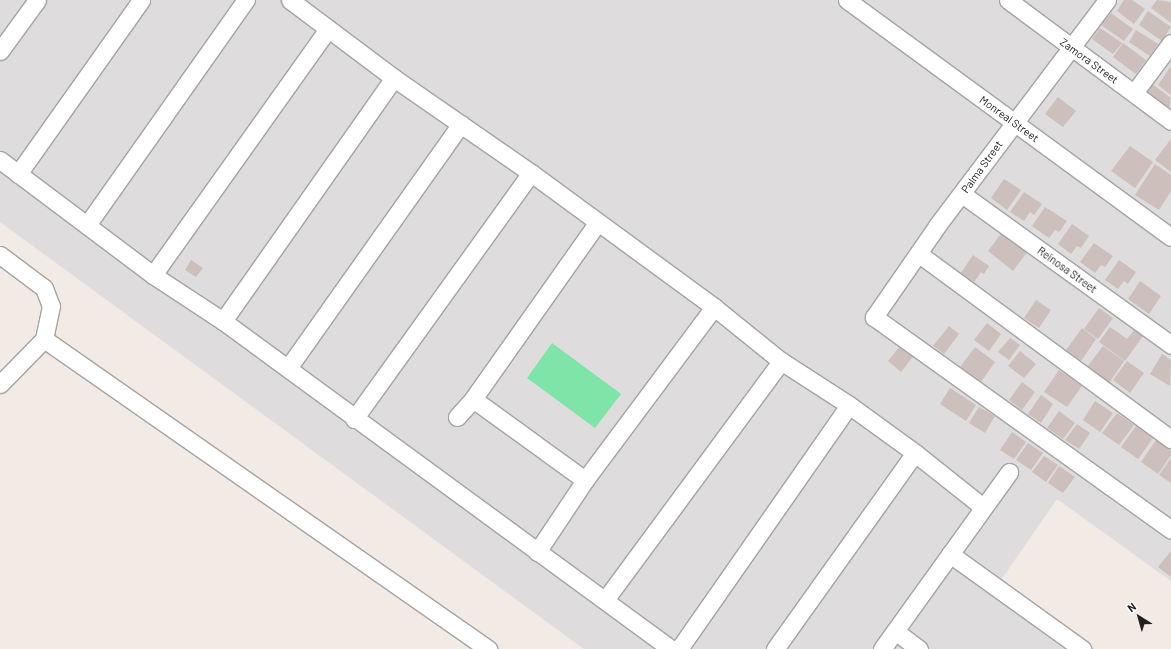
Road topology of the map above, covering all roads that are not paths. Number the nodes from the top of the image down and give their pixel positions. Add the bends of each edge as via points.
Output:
1 (37, 0) edge
2 (141, 0) edge
3 (246, 0) edge
4 (290, 0) edge
5 (847, 0) edge
6 (1107, 0) edge
7 (1012, 1) edge
8 (328, 28) junction
9 (1171, 43) edge
10 (1070, 47) junction
11 (0, 51) edge
12 (394, 78) junction
13 (1134, 93) junction
14 (1013, 122) junction
15 (1171, 122) edge
16 (461, 124) junction
17 (0, 160) edge
18 (531, 173) junction
19 (18, 174) junction
20 (962, 194) junction
21 (597, 223) junction
22 (87, 225) junction
23 (1171, 237) edge
24 (919, 254) junction
25 (0, 255) edge
26 (153, 275) junction
27 (714, 307) junction
28 (223, 321) junction
29 (44, 339) junction
30 (1171, 345) edge
31 (780, 361) junction
32 (288, 368) junction
33 (0, 384) edge
34 (473, 399) junction
35 (849, 405) junction
36 (457, 417) dead end
37 (354, 419) junction
38 (1171, 439) edge
39 (915, 453) junction
40 (1009, 472) dead end
41 (585, 480) junction
42 (983, 507) junction
43 (1171, 530) edge
44 (538, 552) junction
45 (950, 554) junction
46 (606, 600) junction
47 (895, 631) junction
48 (488, 649) edge
49 (671, 649) edge
50 (679, 649) edge
51 (775, 649) edge
52 (882, 649) edge
53 (919, 649) edge
54 (1082, 649) edge

1 - 11 street
2 - 19 street
3 - 22 street
4 - 8 street
5 - 14 street, Monreal Street
6 - 10 street, Palma Street
7 - 10 street, Zamora Street
8 - 12 street
8 - 26 street
9 - 13 street
10 - 13 street, Zamora Street
10 - 14 street, Palma Street
12 - 16 street
12 - 28 street
13 - 15 street, Zamora Street
14 - 20 street, Palma Street
14 - 23 street, Monreal Street
16 - 18 street
16 - 32 street
17 - 19 street
18 - 21 street
18 - 37 street
19 - 22 street
20 - 24 street, Palma Street
20 - 30 street, Reinosa Street
21 - 27 street
21 - 34 street
22 - 26 street
24 - 38 street
24 - 43 street, Palma Street via 874,317
25 - 29 street via 44,288 51,306
26 - 28 street
27 - 31 street
27 - 41 street
28 - 32 street
29 - 33 street
29 - 48 street
31 - 35 street
31 - 46 street
32 - 37 street
34 - 36 street
34 - 41 street
35 - 39 street
35 - 50 street
37 - 44 street
39 - 42 street
39 - 51 street
40 - 42 street
41 - 44 street
42 - 45 street
44 - 46 street
45 - 47 street
45 - 54 street
46 - 49 street
47 - 52 street
47 - 53 street

